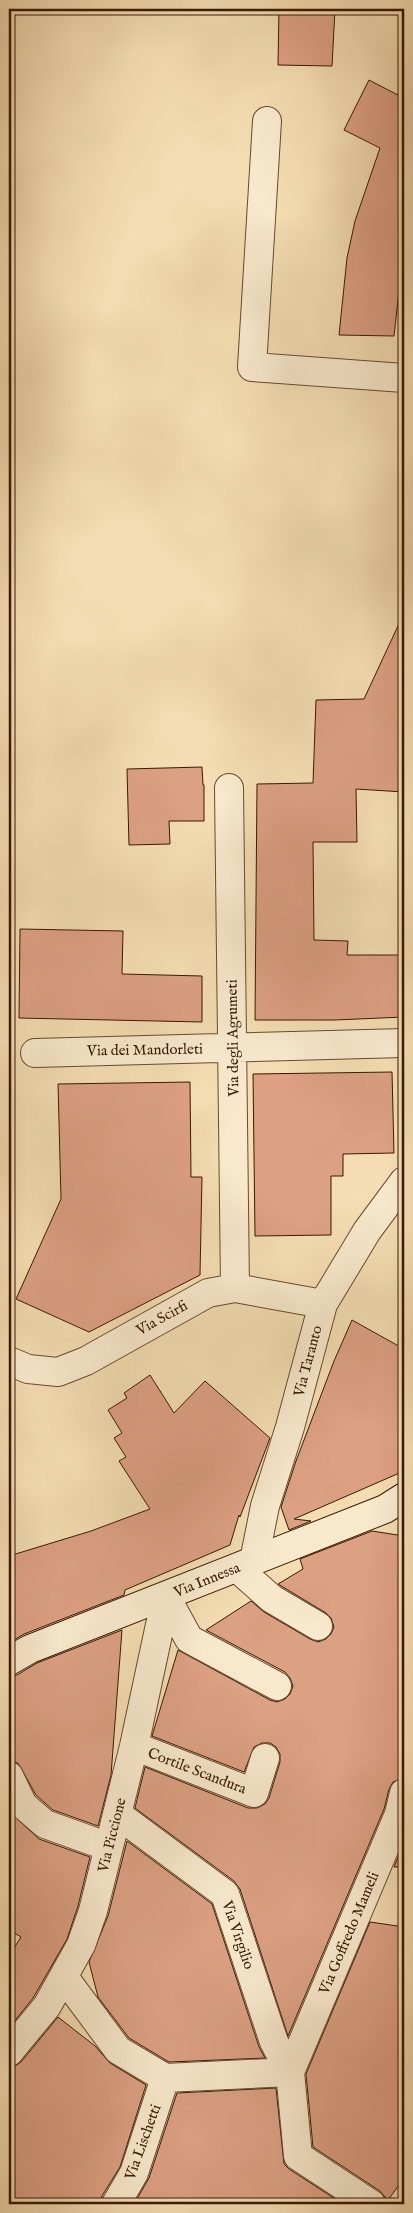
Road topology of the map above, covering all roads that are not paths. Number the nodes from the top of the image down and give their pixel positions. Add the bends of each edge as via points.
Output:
1 (267, 121) dead end
2 (404, 378) edge
3 (230, 788) dead end
4 (404, 1043) edge
5 (233, 1048) junction
6 (35, 1053) dead end
7 (404, 1181) edge
8 (236, 1288) junction
9 (323, 1304) junction
10 (9, 1361) edge
11 (404, 1496) edge
12 (245, 1565) junction
13 (166, 1597) junction
14 (318, 1626) dead end
15 (9, 1661) edge
16 (277, 1686) dead end
17 (134, 1746) junction
18 (265, 1758) dead end
19 (9, 1776) edge
20 (404, 1793) edge
21 (117, 1814) junction
22 (109, 1847) junction
23 (64, 1977) junction
24 (9, 2052) edge
25 (290, 2072) junction
26 (166, 2078) junction
27 (116, 2204) edge
28 (371, 2204) edge

1 - 2 street via 252,367
3 - 5 street, Via degli Agrumeti
4 - 5 street, Via dei Mandorleti
5 - 6 street, Via dei Mandorleti
5 - 8 street, Via degli Agrumeti
7 - 9 street, Via Taranto via 368,1231
8 - 9 street, Via Scirfi
8 - 10 street, Via Scirfi via 208,1292 86,1361 58,1372 28,1369
9 - 12 street, Via Taranto via 290,1426
11 - 12 street, Via Innessa via 384,1509
12 - 13 street, Via Innessa
12 - 14 street via 272,1600
13 - 15 street, Via Innessa via 30,1649
13 - 16 street via 189,1639
13 - 17 street, Via Piccione
17 - 18 street, Cortile Scandura via 254,1793
17 - 21 street, Via Piccione
19 - 22 street via 22,1805 45,1824
20 - 25 street, Via Goffredo Mameli via 399,1814
21 - 22 street, Via Piccione
21 - 25 street, Via Virgilio via 224,1894 274,2042
22 - 23 street, Via Piccione via 90,1920
23 - 24 street, Via Piccione via 47,2006
23 - 26 street via 118,2050
25 - 26 street
25 - 28 street via 298,2156
26 - 27 street, Via Lischetti via 134,2173

